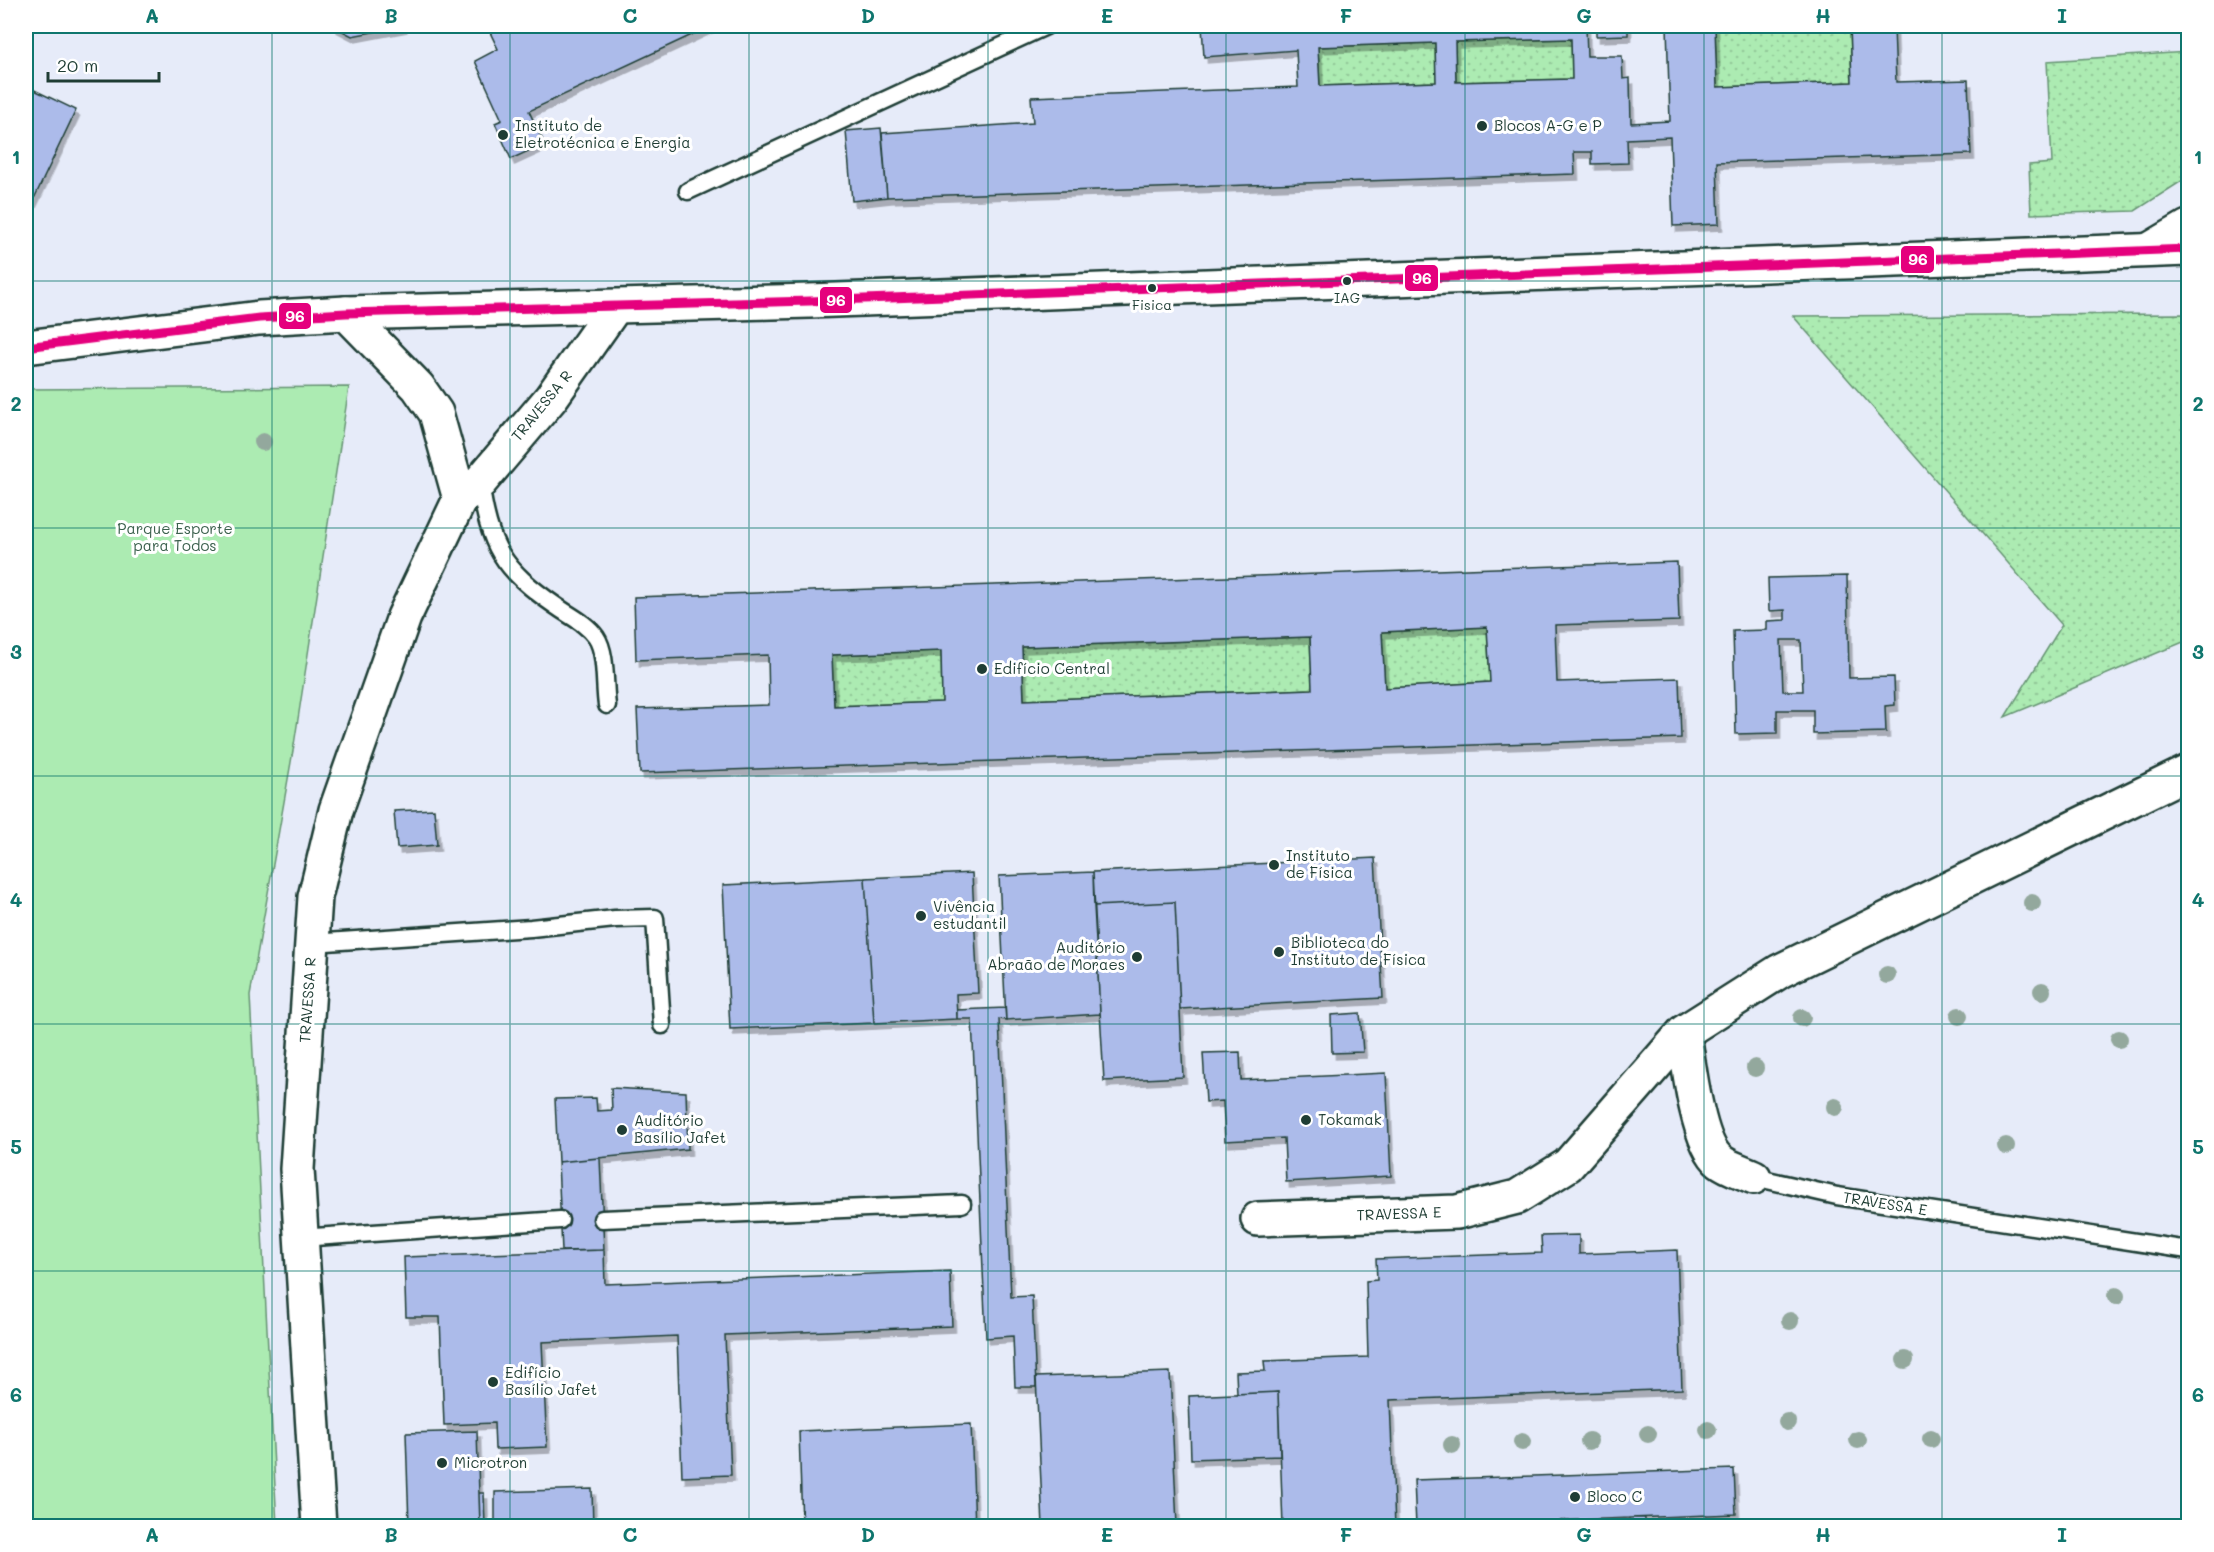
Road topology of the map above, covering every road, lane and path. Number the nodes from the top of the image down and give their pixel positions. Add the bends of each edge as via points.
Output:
1 (1046, 26) edge
2 (688, 191) dead end
3 (2188, 227) edge
4 (2188, 249) edge
5 (2149, 250) junction
6 (615, 307) junction
7 (346, 313) junction
8 (26, 347) edge
9 (470, 490) junction
10 (606, 705) dead end
11 (2188, 772) edge
12 (312, 943) junction
13 (662, 1025) dead end
14 (1684, 1032) junction
15 (1754, 1177) joint
16 (962, 1204) dead end
17 (602, 1219) dead end
18 (1258, 1219) dead end
19 (560, 1220) dead end
20 (300, 1238) junction
21 (2188, 1250) edge
22 (319, 1527) edge

1 - 2 lane
3 - 5 street
4 - 5 street
5 - 6 street
6 - 7 street
6 - 9 street, TRAVESSA R via 551,398
7 - 8 street via 259,318
7 - 9 street via 418,387 436,413
9 - 10 lane via 508,567 585,625 597,639
9 - 12 street, TRAVESSA R via 404,617 336,810 315,897
11 - 14 street, TRAVESSA E via 1780,971
12 - 13 lane via 655,918
12 - 20 street, TRAVESSA R via 297,1169
14 - 15 street, TRAVESSA E via 1691,1091 1705,1133 1719,1160
14 - 18 street, TRAVESSA E via 1568,1165 1516,1197 1457,1212
15 - 21 lane, TRAVESSA E via 1837,1196
16 - 17 lane
19 - 20 lane
20 - 22 street, TRAVESSA R

